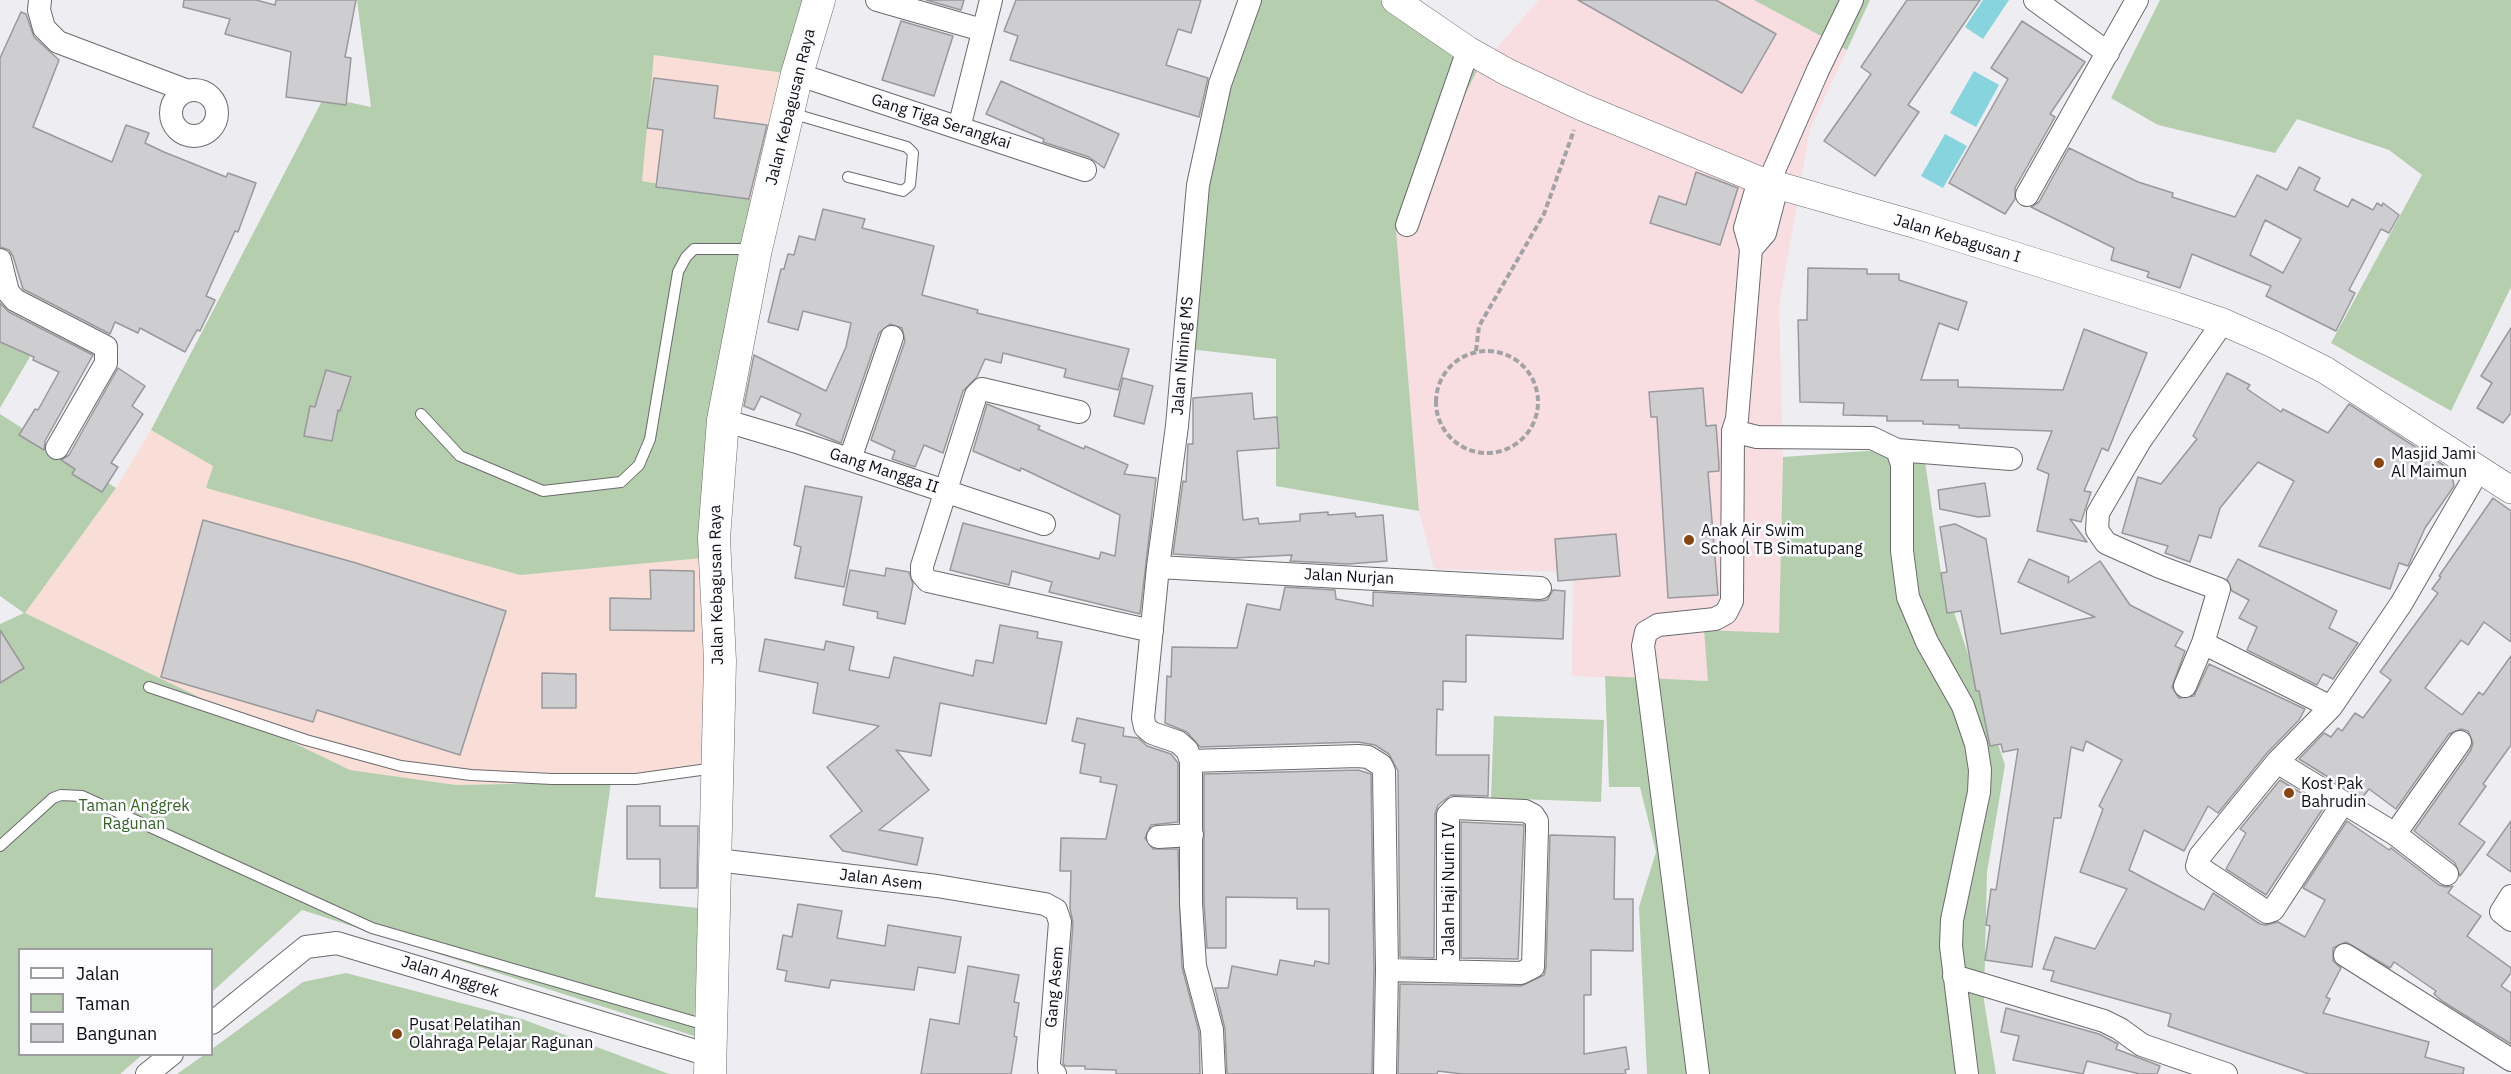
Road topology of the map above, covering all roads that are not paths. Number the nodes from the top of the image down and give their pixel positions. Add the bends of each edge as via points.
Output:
1 (40, 0) edge
2 (819, 0) edge
3 (877, 0) edge
4 (991, 0) edge
5 (1250, 0) edge
6 (1397, 0) edge
7 (1852, 0) edge
8 (2035, 0) edge
9 (2137, 0) edge
10 (982, 30) junction
11 (1468, 50) junction
12 (2108, 53) junction
13 (797, 74) junction
14 (188, 91) dead end
15 (788, 112) junction
16 (959, 128) junction
17 (1085, 170) dead end
18 (848, 177) dead end
19 (1764, 182) junction
20 (2027, 195) dead end
21 (1407, 225) dead end
22 (756, 249) junction
23 (0, 260) edge
24 (2223, 322) junction
25 (892, 337) dead end
26 (1079, 412) dead end
27 (421, 414) dead end
28 (723, 420) junction
29 (1734, 431) junction
30 (57, 448) dead end
31 (1897, 450) junction
32 (850, 459) junction
33 (2011, 459) dead end
34 (2478, 471) junction
35 (2511, 490) edge
36 (946, 491) junction
37 (1044, 524) dead end
38 (1158, 567) junction
39 (1540, 588) dead end
40 (1152, 631) junction
41 (2203, 643) junction
42 (2185, 686) dead end
43 (149, 687) dead end
44 (2331, 707) junction
45 (2460, 742) dead end
46 (1191, 762) junction
47 (2277, 762) junction
48 (718, 767) junction
49 (2343, 803) junction
50 (2395, 834) junction
51 (1192, 835) junction
52 (1158, 837) dead end
53 (0, 846) edge
54 (717, 860) junction
55 (2447, 873) dead end
56 (2511, 896) edge
57 (1045, 904) joint
58 (2511, 920) edge
59 (2345, 955) dead end
60 (1387, 970) junction
61 (1448, 970) junction
62 (1954, 976) junction
63 (213, 1022) edge
64 (710, 1052) edge
65 (170, 1056) edge
66 (2511, 1060) edge
67 (147, 1074) edge
68 (1054, 1074) edge
69 (1214, 1074) edge
70 (1385, 1074) edge
71 (1698, 1074) edge
72 (1967, 1074) edge
73 (2226, 1074) edge

1 - 14 street via 44,28 58,42
2 - 13 main road, Jalan Kebagusan Raya
3 - 10 street
4 - 10 street
5 - 38 street, Jalan Niming MS via 1220,84 1198,185 1177,426
6 - 11 street, Jalan Kebagusan I
7 - 19 street
8 - 12 street
9 - 12 street
10 - 16 street
11 - 19 street, Jalan Kebagusan I via 1582,107
11 - 21 street
12 - 20 street
13 - 15 main road, Jalan Kebagusan Raya
13 - 16 street, Gang Tiga Serangkai
15 - 18 lane via 906,147 913,153 910,185 903,191
15 - 22 main road, Jalan Kebagusan Raya
16 - 17 street, Gang Tiga Serangkai
19 - 24 street, Jalan Kebagusan I via 1917,225
19 - 29 street via 1745,228 1751,249
22 - 27 lane via 694,249 686,257 678,272 650,439 639,465 621,482 543,491 460,456
22 - 28 main road, Jalan Kebagusan Raya
23 - 30 street via 8,292 15,300 106,347 106,363
24 - 34 street, Jalan Kebagusan I via 2325,370
24 - 41 street via 2140,441 2098,513 2097,530 2106,543 2219,589
25 - 32 street
26 - 36 street via 982,389 976,395
28 - 32 street, Gang Mangga II
28 - 48 main road, Jalan Kebagusan Raya via 714,538 720,661
29 - 31 street via 1757,438 1872,438
29 - 71 street via 1732,601 1726,613 1715,619 1658,625 1646,632 1643,646
31 - 33 street
31 - 62 street via 1902,464 1902,550 1908,597 1927,642 1963,706 1980,770 1974,820 1952,920
32 - 36 street, Gang Mangga II
34 - 35 street, Jalan Kebagusan I
34 - 44 street via 2401,604
36 - 37 street, Gang Mangga II
36 - 40 street via 922,566 928,581
38 - 39 street, Jalan Nurjan
38 - 40 street, Jalan Niming MS
40 - 46 street, Jalan Niming MS via 1145,727 1178,742 1187,750
41 - 42 street
41 - 44 street
43 - 48 lane via 306,740 413,767 471,775 636,779
44 - 47 street
45 - 50 street
46 - 51 street
46 - 60 street via 1358,756 1381,765
47 - 49 street
47 - 49 street via 2197,861 2197,866 2267,912 2275,907
48 - 54 main road, Jalan Kebagusan Raya
49 - 50 street
50 - 55 street
51 - 52 street
51 - 69 street via 1195,966 1212,1030
53 - 64 lane via 53,798 82,796 372,928
54 - 57 street, Jalan Asem via 937,886
54 - 64 main road, Jalan Kebagusan Raya
56 - 58 street via 2501,912
57 - 68 street, Gang Asem via 1056,910 1060,922 1048,1063
59 - 66 street
60 - 61 street
60 - 70 street
61 - 61 street, Jalan Haji Nurin IV via 1448,815 1455,808 1525,811 1533,815 1537,821 1535,964 1521,973
62 - 72 street
62 - 73 street via 2104,1021 2142,1045
63 - 64 street, Jalan Anggrek via 306,947 337,943
65 - 67 street

